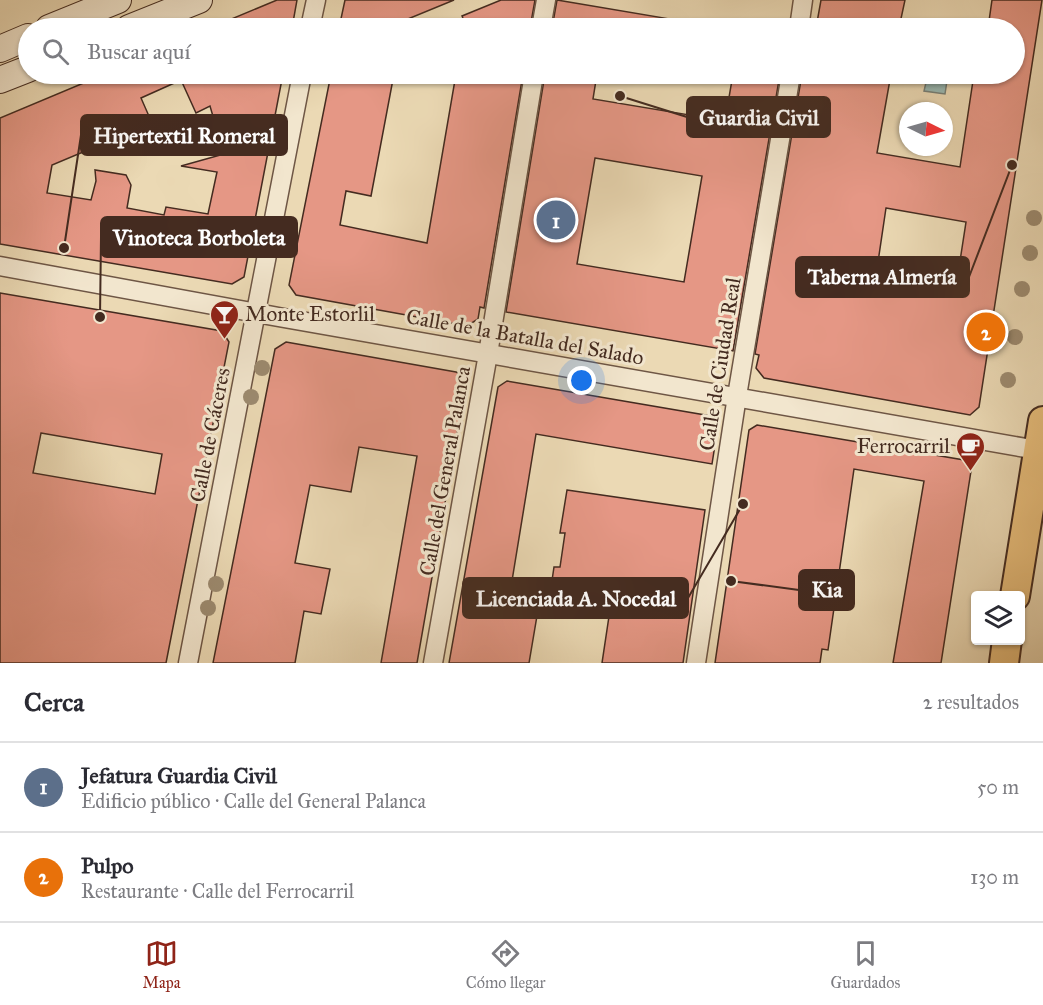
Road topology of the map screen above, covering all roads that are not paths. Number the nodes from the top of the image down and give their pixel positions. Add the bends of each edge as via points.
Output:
1 (118, 0) edge
2 (199, 0) edge
3 (316, 0) edge
4 (546, 0) edge
5 (803, 0) edge
6 (74, 18) edge
7 (154, 18) edge
8 (312, 18) edge
9 (543, 18) edge
10 (800, 18) edge
11 (18, 41) edge
12 (0, 49) edge
13 (18, 73) edge
14 (0, 80) edge
15 (300, 84) edge
16 (532, 84) edge
17 (789, 84) edge
18 (0, 266) edge
19 (257, 313) junction
20 (488, 354) junction
21 (737, 396) junction
22 (1043, 421) edge
23 (1041, 450) edge
24 (1016, 591) edge
25 (1006, 645) edge
26 (189, 663) edge
27 (433, 663) edge
28 (696, 663) edge
29 (1004, 663) edge

1 - 6 main road
2 - 7 main road
3 - 8 street
4 - 9 street
5 - 10 street
11 - 12 main road
13 - 14 main road
15 - 19 street, Calle de Cáceres
16 - 20 street, Calle del General Palanca
17 - 21 street, Calle de Ciudad Real
18 - 19 street, Calle de la Batalla del Salado
19 - 20 street, Calle de la Batalla del Salado
19 - 26 street, Calle de Cáceres
20 - 21 street, Calle de la Batalla del Salado
20 - 27 street, Calle del General Palanca
21 - 23 street, Calle de la Batalla del Salado
21 - 28 street, Calle de Ciudad Real
22 - 23 main road
23 - 24 main road
25 - 29 main road

